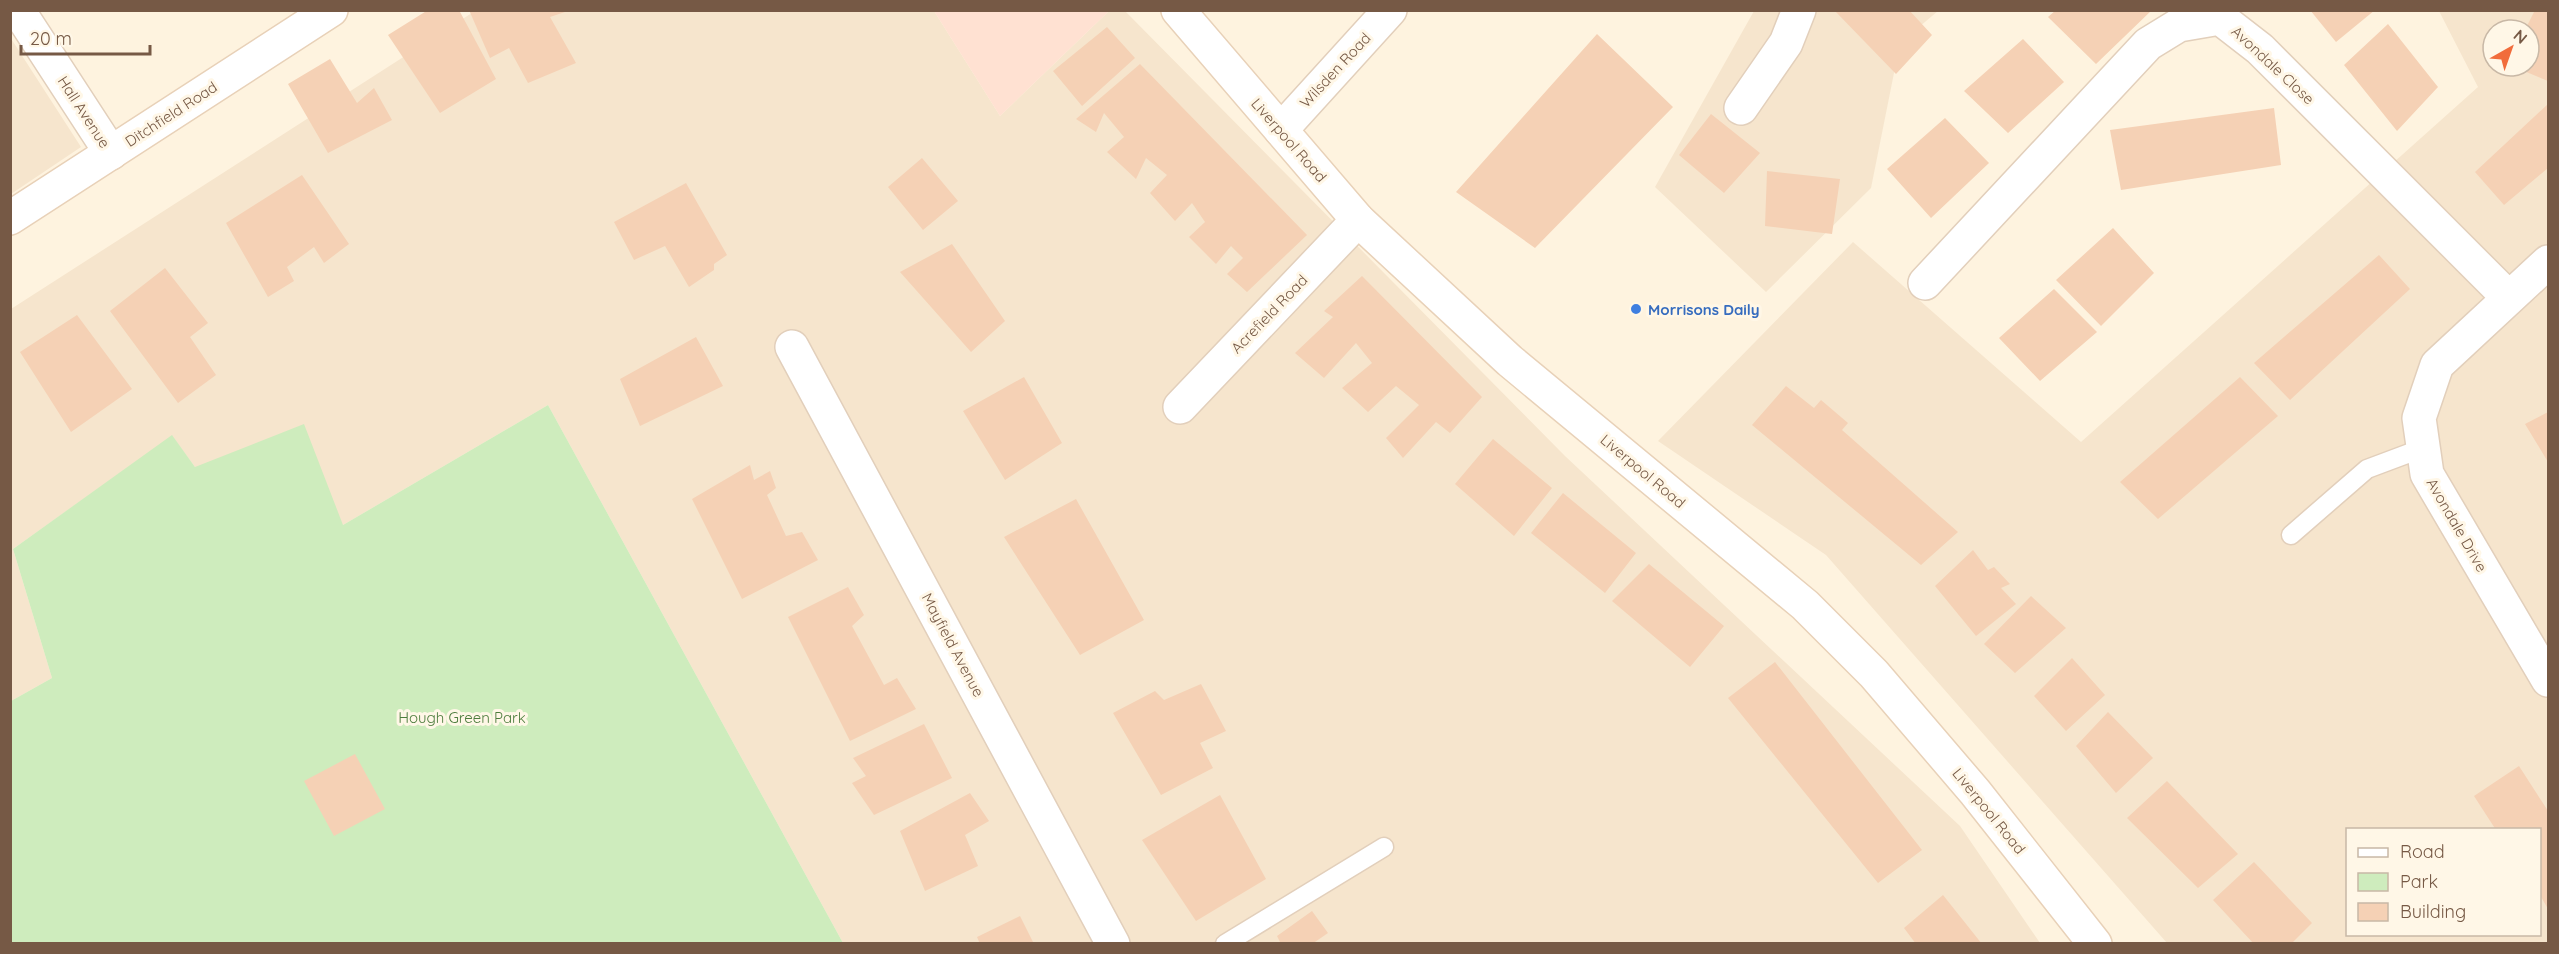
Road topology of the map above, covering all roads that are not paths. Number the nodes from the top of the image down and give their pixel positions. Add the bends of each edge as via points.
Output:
1 (18, 10) edge
2 (331, 10) edge
3 (1178, 10) edge
4 (1390, 10) edge
5 (1799, 10) edge
6 (1742, 108) dead end
7 (1281, 130) junction
8 (111, 153) junction
9 (10, 218) edge
10 (1358, 220) junction
11 (2548, 262) edge
12 (1925, 283) dead end
13 (2509, 298) junction
14 (792, 347) dead end
15 (1180, 407) dead end
16 (2423, 448) junction
17 (2290, 535) dead end
18 (2548, 680) edge
19 (1384, 847) dead end
20 (1113, 944) edge
21 (1225, 944) edge
22 (2095, 944) edge

1 - 8 street, Hall Avenue
2 - 8 street, Ditchfield Road
3 - 7 street, Liverpool Road
4 - 7 street, Wilsden Road
5 - 6 street via 1786,43
7 - 10 street, Liverpool Road
8 - 9 street, Ditchfield Road
10 - 15 street, Acrefield Road
10 - 22 street, Liverpool Road via 1510,361 1805,605 1874,674 1975,792
11 - 13 street, Avondale Drive
12 - 13 street, Avondale Close via 2148,44 2179,25 2220,18 2260,49
13 - 16 street, Avondale Drive via 2437,365 2419,418
14 - 20 street, Mayfield Avenue
16 - 17 lane via 2367,469
16 - 18 street, Avondale Drive via 2427,474
19 - 21 lane

